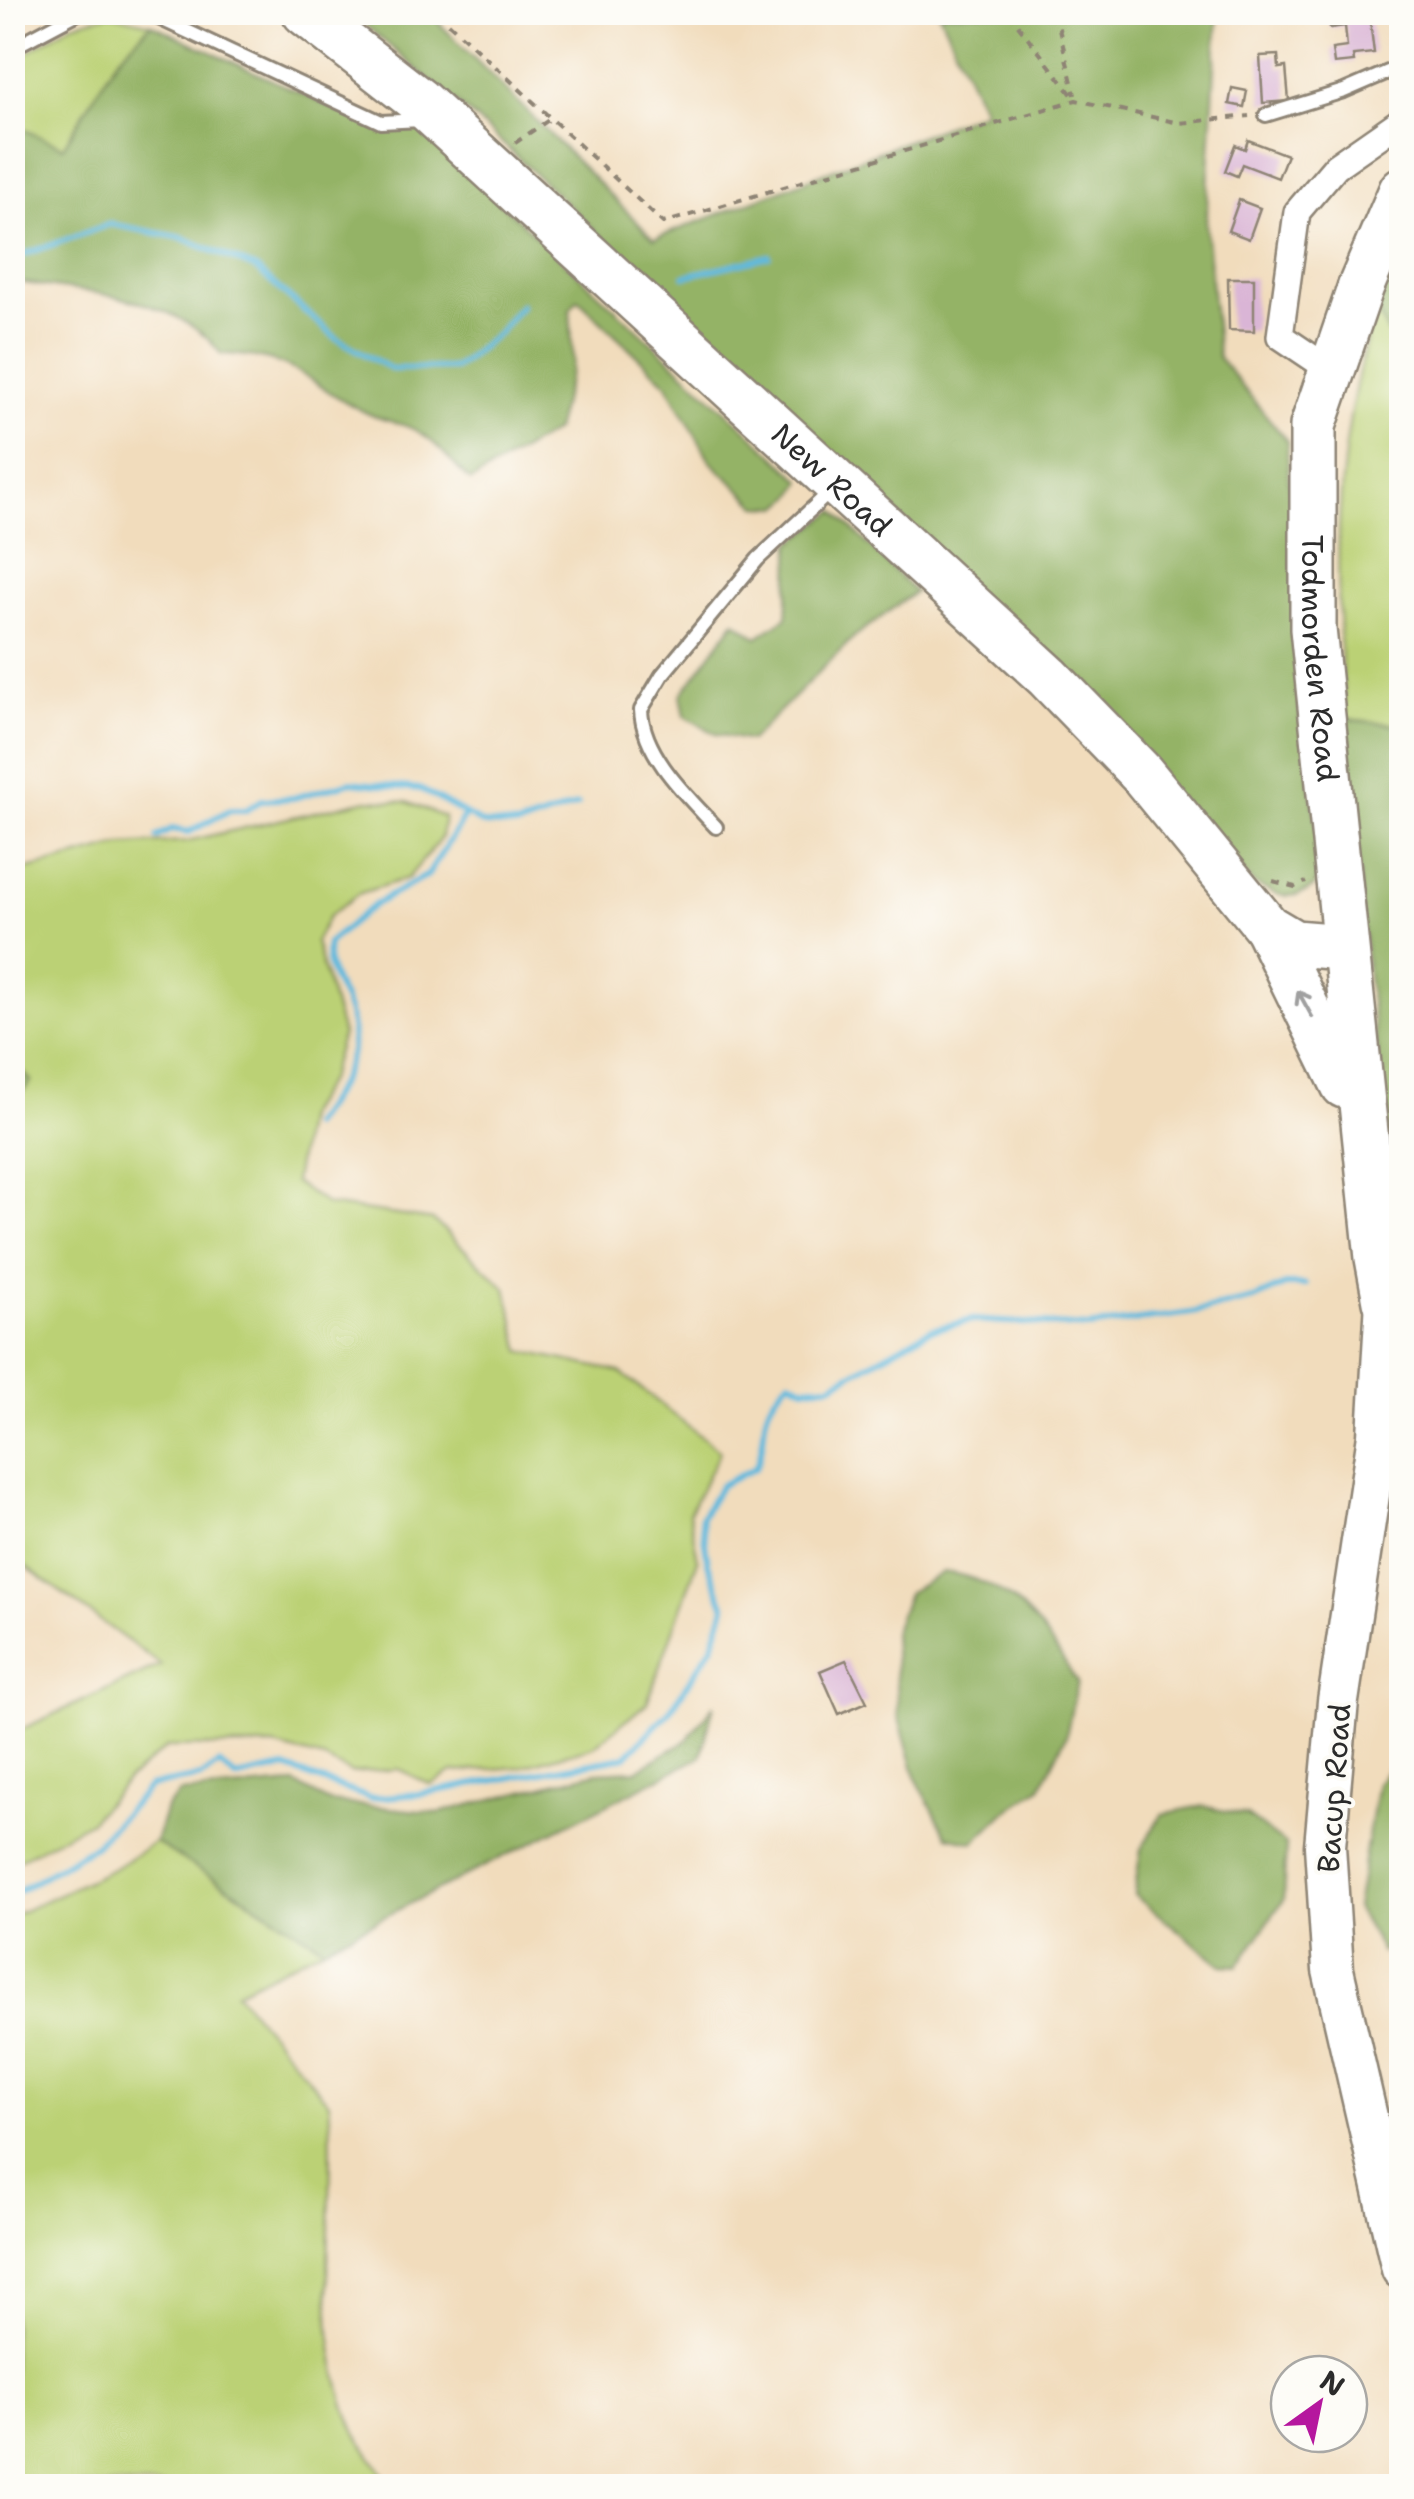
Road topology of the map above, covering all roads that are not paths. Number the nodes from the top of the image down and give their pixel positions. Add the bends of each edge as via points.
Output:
1 (80, 12) edge
2 (146, 12) edge
3 (305, 12) edge
4 (12, 48) edge
5 (1402, 66) edge
6 (1266, 115) road end
7 (438, 118) junction
8 (1402, 120) edge
9 (1402, 190) edge
10 (1332, 371) junction
11 (838, 485) junction
12 (716, 827) dead end
13 (1267, 927) junction
14 (1343, 947) junction
15 (1362, 1124) junction
16 (1394, 1314) edge
17 (1402, 2269) edge

1 - 4 lane
2 - 7 lane via 381,122
3 - 7 highway, New Road
5 - 6 lane
7 - 11 highway, New Road
8 - 10 street via 1336,166 1297,212 1280,336
9 - 10 highway, Todmorden Road
10 - 14 highway, Todmorden Road via 1313,426 1313,628
11 - 12 lane via 758,559 645,698 642,721 657,754
11 - 13 highway, New Road via 1129,760
13 - 14 highway, New Road via 1294,943
15 -> 13 highway
14 - 15 highway, Todmorden Road
15 - 16 highway, Todmorden Road
16 - 17 main road, Bacup Road via 1338,1701 1325,1846 1333,1970

